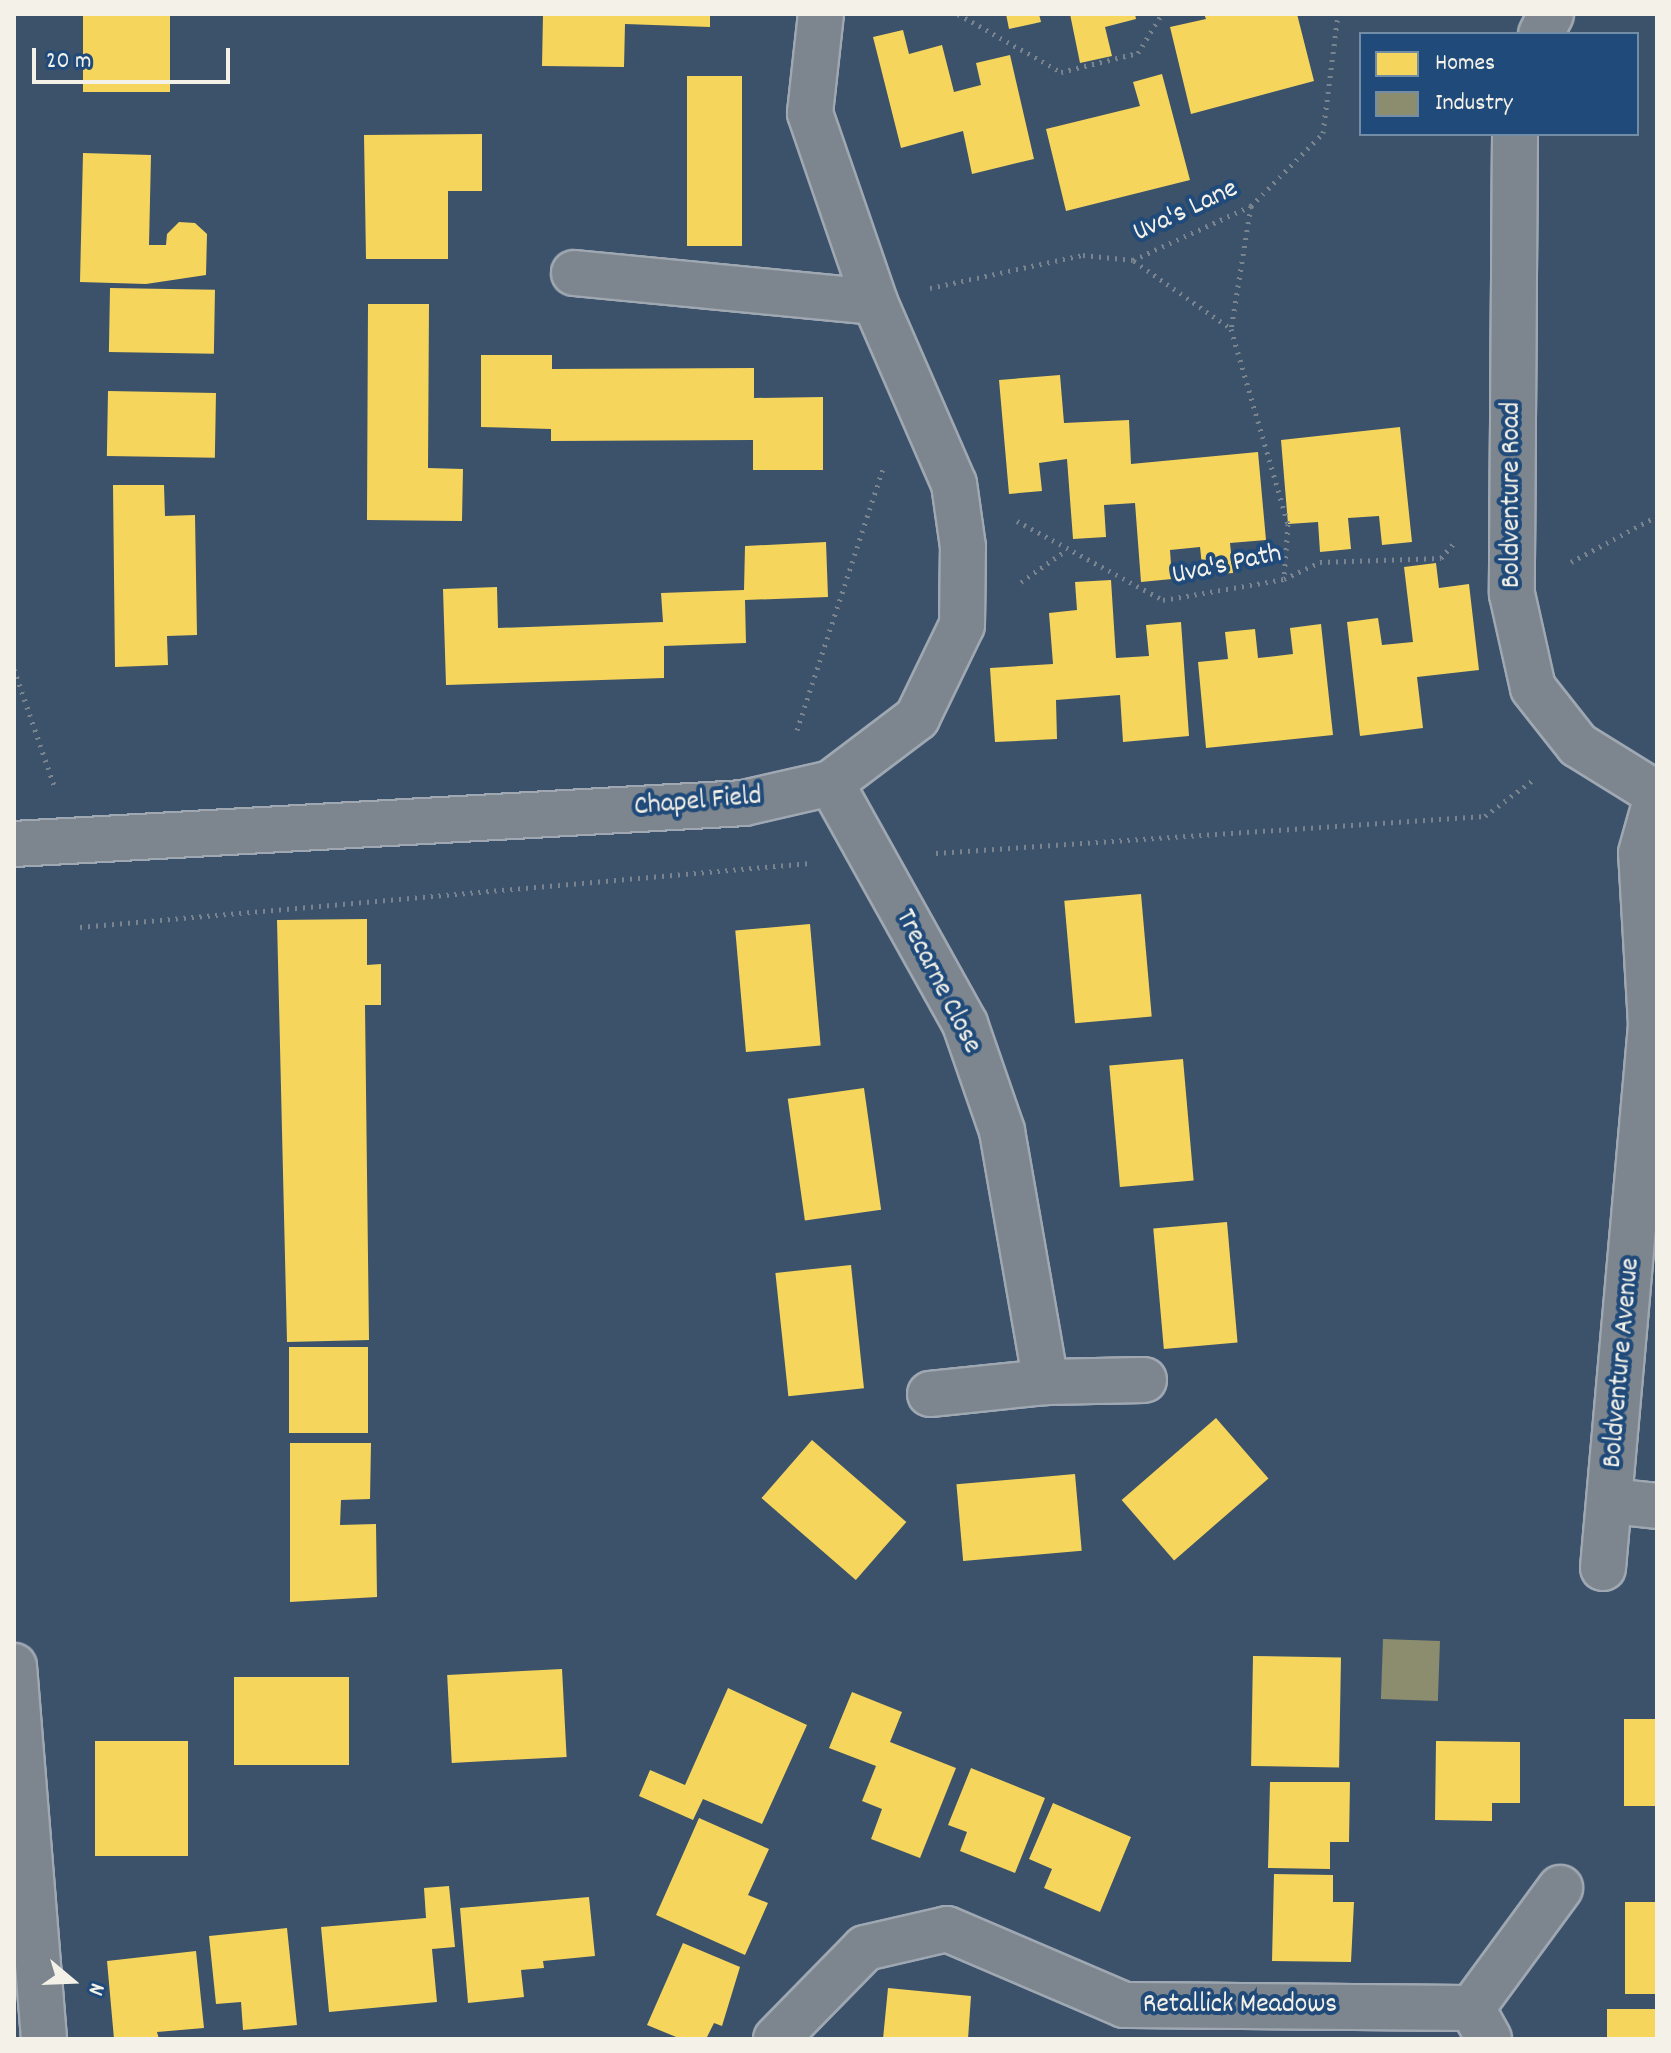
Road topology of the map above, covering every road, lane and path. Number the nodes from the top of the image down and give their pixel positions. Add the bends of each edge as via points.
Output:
1 (821, 14) edge
2 (958, 14) edge
3 (1162, 14) edge
4 (1338, 14) edge
5 (1551, 14) edge
6 (1542, 32) edge
7 (1515, 136) edge
8 (1251, 206) junction
9 (1133, 260) junction
10 (574, 273) dead end
11 (875, 302) junction
12 (1231, 329) junction
13 (911, 384) junction
14 (954, 484) junction
15 (1657, 516) edge
16 (1441, 558) dead end
17 (1284, 579) junction
18 (1512, 594) junction
19 (14, 669) edge
20 (1578, 745) junction
21 (831, 783) junction
22 (1657, 795) edge
23 (776, 796) junction
24 (73, 840) junction
25 (14, 844) edge
26 (872, 857) junction
27 (80, 927) dead end
28 (1144, 1380) dead end
29 (1046, 1382) junction
30 (930, 1394) dead end
31 (1611, 1501) junction
32 (1657, 1506) edge
33 (1603, 1568) dead end
34 (14, 1666) edge
35 (1560, 1888) dead end
36 (1480, 2023) edge
37 (44, 2039) edge
38 (776, 2039) edge

1 - 11 street, Chapel Field via 810,113
2 - 3 path via 1061,72 1138,53
4 - 8 path, Uva's Lane via 1323,133
5 - 6 street
7 - 18 street, Boldventure Road
8 - 9 path, Uva's Lane
8 - 12 path
9 - 11 path, Uva's Lane via 1083,255
9 - 12 path
10 - 11 street
11 - 13 street, Chapel Field
12 - 17 path via 1288,524
13 - 14 street, Chapel Field
13 - 23 path
14 - 17 path, Uva's Path via 1163,600
14 - 21 street, Chapel Field via 963,547 962,625 917,718
15 - 18 path
16 - 17 path, Uva's Path via 1320,562
18 - 20 street, Boldventure Road via 1533,688
19 - 24 path
20 - 22 street, Boldventure Road
20 - 26 path via 1485,816
21 - 23 street, Chapel Field
21 - 26 street, Trecarne Close
22 - 31 street, Boldventure Avenue via 1641,853 1651,1025
23 - 24 street, Chapel Field via 744,803
24 - 25 street, Chapel Field
26 - 27 path
26 - 29 street, Trecarne Close via 965,1024 1002,1131
28 - 29 street
29 - 30 street
31 - 32 street, Boldventure Avenue
31 - 33 street, Boldventure Avenue
34 - 37 street
35 - 36 street, Retallick Meadows
36 - 38 street, Retallick Meadows via 1124,2005 947,1929 865,1948

